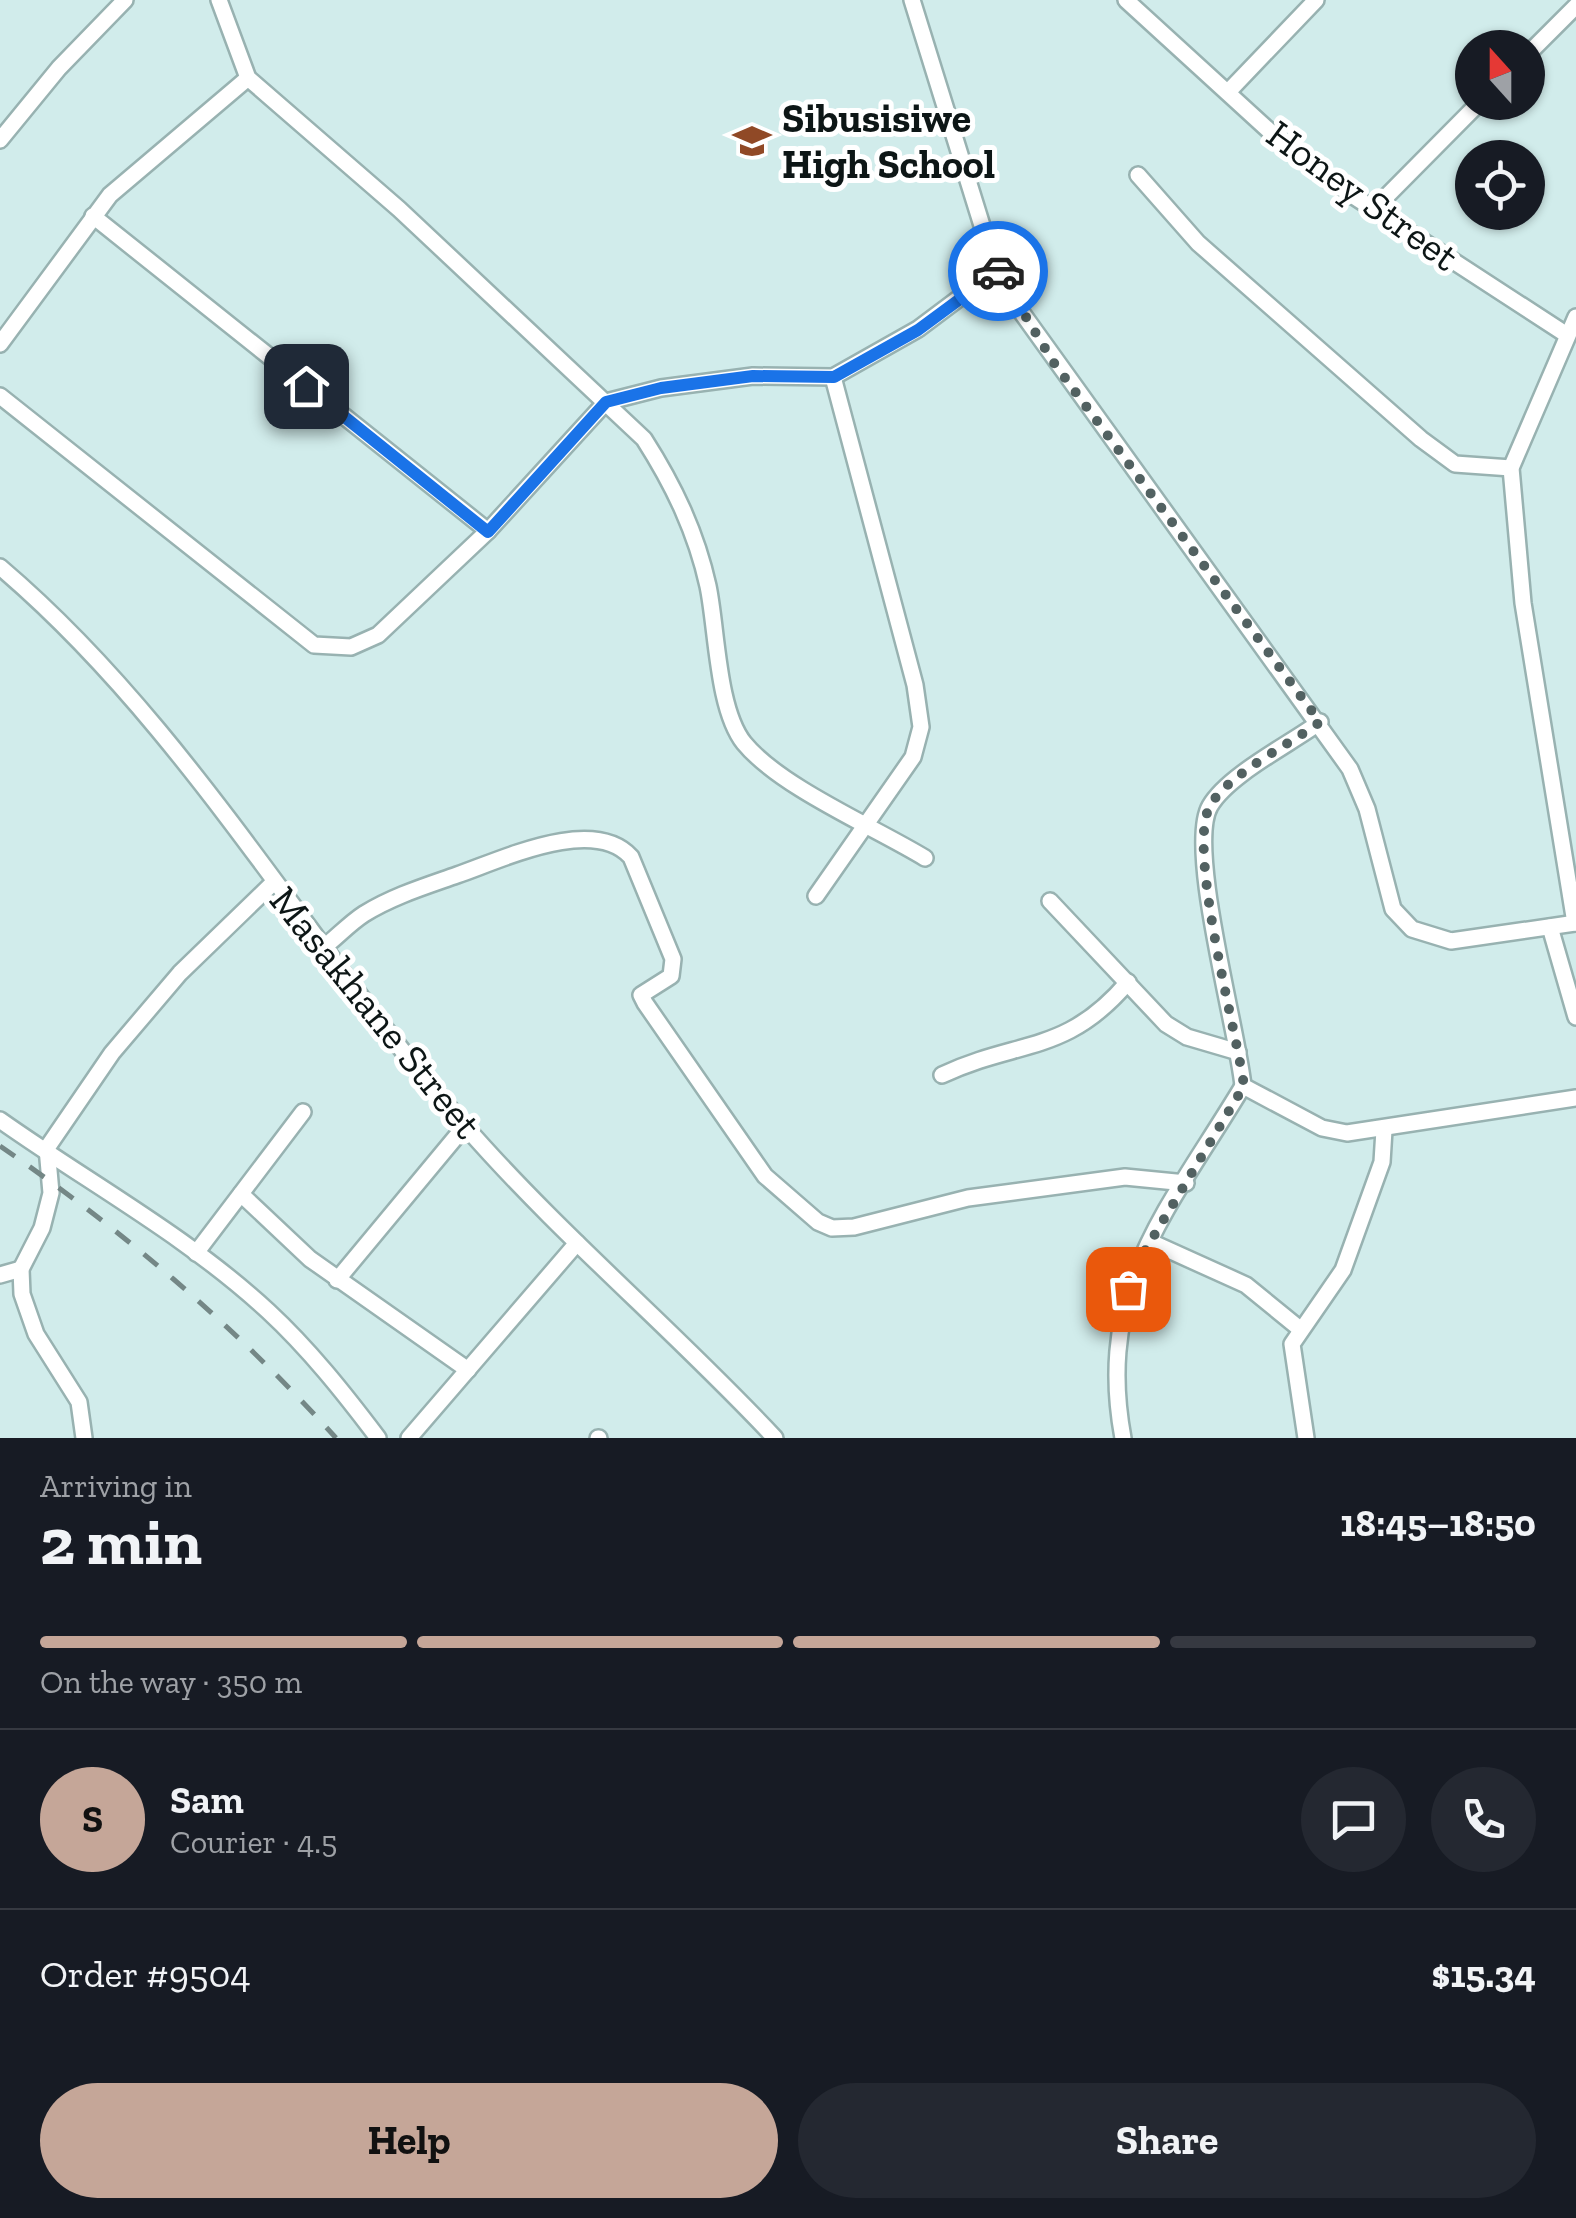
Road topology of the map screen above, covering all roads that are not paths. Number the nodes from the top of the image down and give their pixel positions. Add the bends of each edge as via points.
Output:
1 (124, 0) edge
2 (220, 0) edge
3 (912, 0) edge
4 (1126, 0) edge
5 (1316, 0) edge
6 (1576, 6) edge
7 (1545, 37) edge
8 (248, 78) junction
9 (1228, 92) junction
10 (1462, 120) edge
11 (0, 140) edge
12 (1138, 175) dead end
13 (1374, 209) junction
14 (93, 216) junction
15 (998, 269) junction
16 (1576, 316) edge
17 (1567, 335) junction
18 (0, 344) edge
19 (834, 377) junction
20 (0, 396) edge
21 (606, 402) junction
22 (1511, 468) junction
23 (488, 532) junction
24 (0, 567) edge
25 (1320, 722) junction
26 (867, 823) junction
27 (925, 858) dead end
28 (272, 883) junction
29 (816, 896) dead end
30 (1050, 902) dead end
31 (1576, 923) edge
32 (1550, 927) junction
33 (323, 948) junction
34 (1128, 982) junction
35 (1576, 1017) edge
36 (1238, 1052) junction
37 (942, 1076) dead end
38 (1244, 1086) junction
39 (1576, 1098) edge
40 (303, 1112) dead end
41 (0, 1120) edge
42 (465, 1126) junction
43 (1384, 1130) junction
44 (46, 1148) junction
45 (1186, 1182) junction
46 (241, 1194) junction
47 (1151, 1242) junction
48 (578, 1243) junction
49 (196, 1254) junction
50 (22, 1269) junction
51 (0, 1275) edge
52 (337, 1280) junction
53 (1300, 1329) junction
54 (468, 1370) junction
55 (84, 1438) edge
56 (378, 1438) edge
57 (409, 1438) edge
58 (775, 1438) edge
59 (1123, 1438) edge
60 (1306, 1438) edge

1 - 11 street
2 - 8 street
3 - 15 street
4 - 9 street, Honey Street
5 - 9 street
6 - 7 street
8 - 14 street via 132,174
8 - 21 street
9 - 13 street, Honey Street
10 - 13 street
12 - 22 street via 1198,244 1421,439 1456,464
13 - 17 street, Honey Street
14 - 18 street
14 - 23 street
15 - 19 street via 918,330
15 - 25 street via 1054,363
16 - 17 street
17 - 22 street
19 - 21 street via 753,376
19 - 26 street via 921,727 913,757
20 - 23 street via 314,645 351,647 378,634
21 - 23 street
21 - 26 street via 644,440 695,534 740,736 777,773
22 - 31 street via 1525,620
24 - 28 street, Masakhane Street via 52,611 149,716
25 - 32 street via 1367,809 1393,908 1412,929 1451,940
25 - 36 street via 1236,780 1209,807 1206,876
26 - 27 street
26 - 29 street
28 - 33 street, Masakhane Street
28 - 44 street via 180,973 102,1066
30 - 34 street
31 - 32 street
32 - 35 street
33 - 42 street, Masakhane Street
33 - 45 street via 394,898 492,861 562,842 609,842 631,857 673,960 671,976 641,995 645,1003 765,1176 818,1222 854,1227 968,1198 1125,1178
34 - 36 street via 1186,1037
34 - 37 street via 1065,1035 1030,1050 988,1055
36 - 38 street
38 - 43 street via 1322,1128
38 - 45 street
39 - 43 street
40 - 46 street
41 - 44 street
42 - 48 street, Masakhane Street
42 - 52 street
43 - 53 street via 1382,1162 1343,1270
44 - 49 street
44 - 50 street via 47,1208
45 - 47 street
46 - 49 street
46 - 52 street
47 - 53 street via 1246,1286
47 - 59 street via 1134,1269 1117,1337 1114,1376
48 - 54 street
48 - 58 street, Masakhane Street
49 - 56 street via 267,1310 328,1372
50 - 51 street
50 - 55 street via 26,1311 79,1402
52 - 54 street
53 - 60 street via 1292,1344 1293,1367
54 - 57 street

